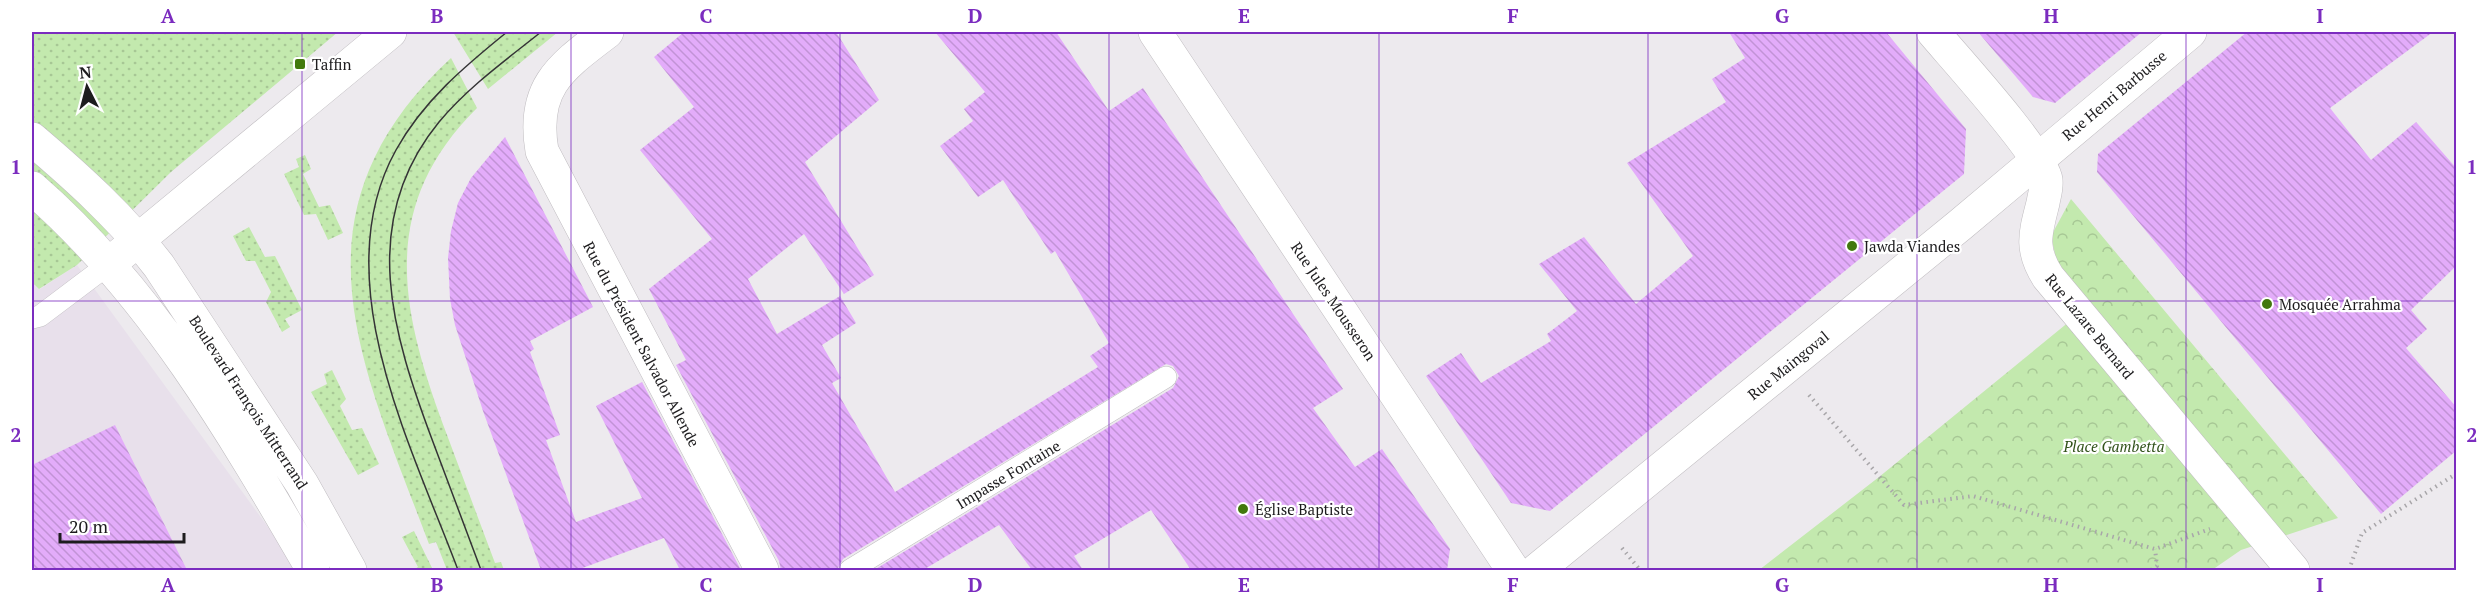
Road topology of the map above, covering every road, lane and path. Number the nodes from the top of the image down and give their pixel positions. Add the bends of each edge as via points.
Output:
1 (390, 32) edge
2 (607, 32) edge
3 (1155, 32) edge
4 (1933, 32) edge
5 (2190, 32) edge
6 (32, 139) edge
7 (2037, 158) junction
8 (32, 188) edge
9 (138, 239) junction
10 (109, 264) junction
11 (32, 318) edge
12 (1786, 367) junction
13 (1166, 377) dead end
14 (2457, 474) edge
15 (2246, 515) junction
16 (2155, 549) junction
17 (313, 570) edge
18 (351, 570) edge
19 (762, 570) edge
20 (850, 570) edge
21 (1514, 570) edge
22 (1537, 570) edge
23 (2151, 570) edge
24 (2293, 570) edge
25 (2349, 570) edge

1 - 9 street
2 - 19 street, Rue du Président Salvador Allende via 563,65 550,82 540,112 542,151
3 - 21 street, Rue Jules Mousseron via 1476,519
4 - 7 street, Rue Lazare Bernard
5 - 7 street, Rue Henri Barbusse
6 - 9 street, Boulevard François Mitterrand via 95,194
7 - 12 street, Rue Maingoval
7 - 15 street, Rue Lazare Bernard via 2046,180 2035,234 2041,265
8 - 10 street
9 - 10 street
9 - 18 street, Boulevard François Mitterrand via 175,287 262,422
10 - 11 lane
10 - 17 street via 166,336
12 - 16 path via 1904,505 1973,496
12 - 22 street, Rue Maingoval
13 - 20 lane, Impasse Fontaine
14 - 25 path via 2362,533
15 - 16 path
15 - 24 street, Rue Lazare Bernard
16 - 23 path via 2157,566

